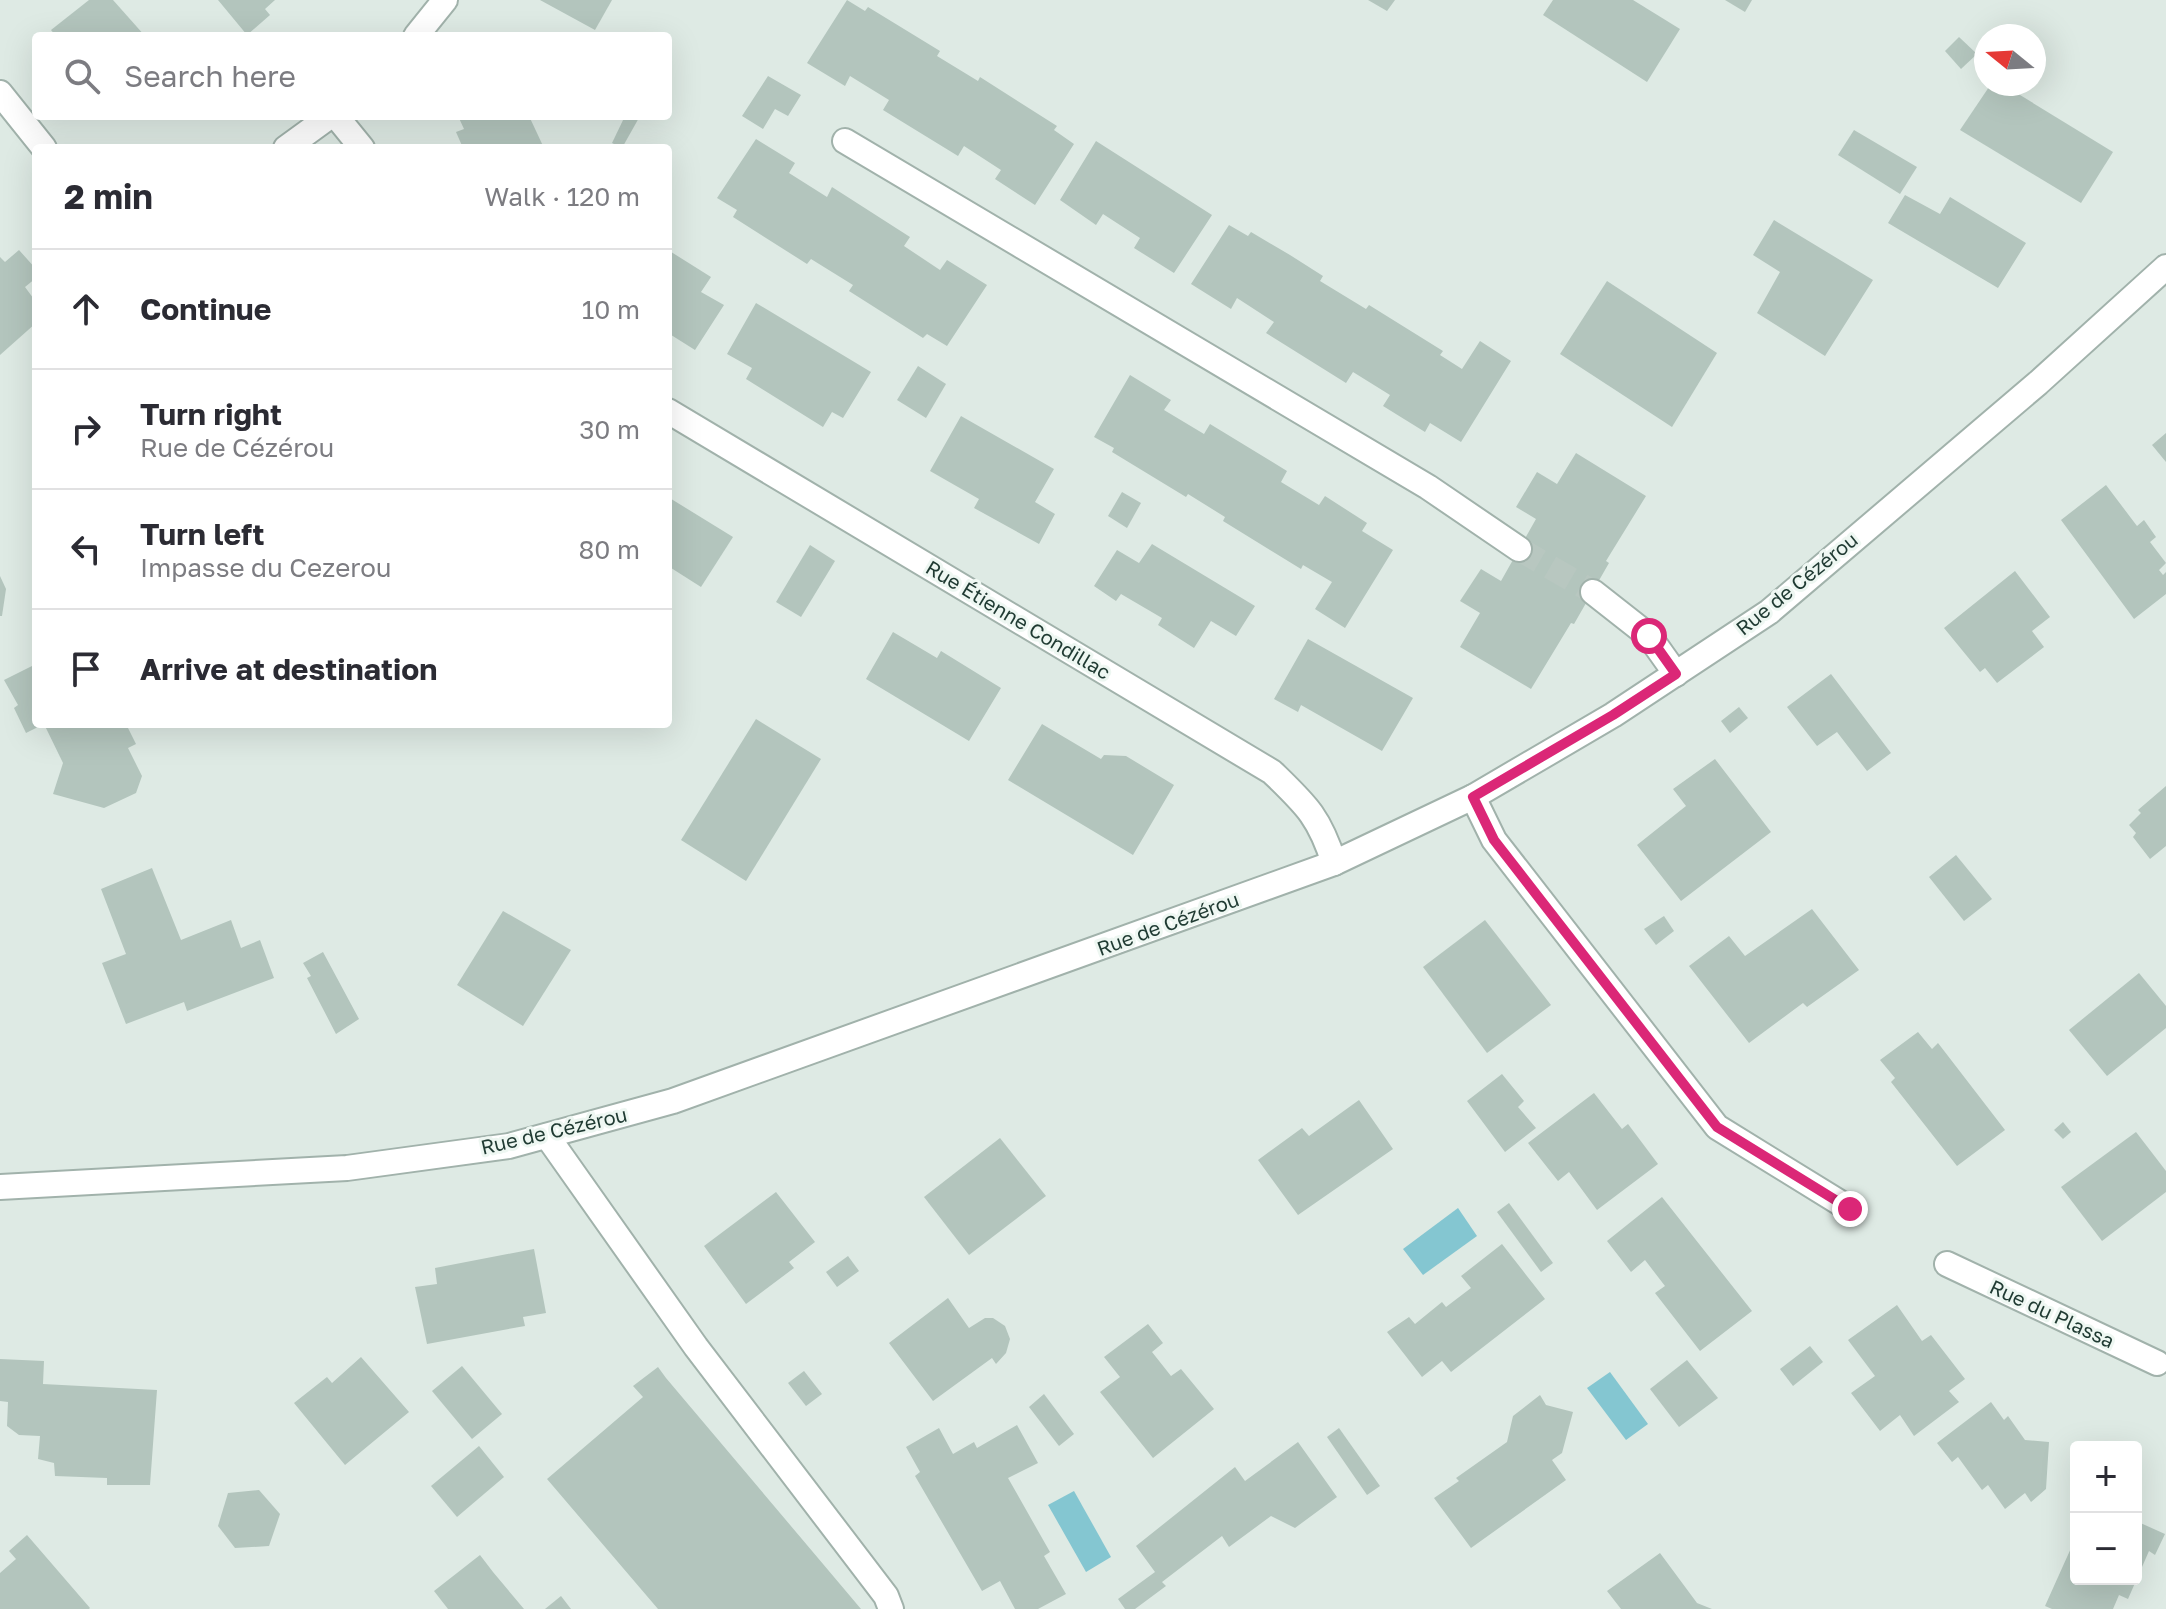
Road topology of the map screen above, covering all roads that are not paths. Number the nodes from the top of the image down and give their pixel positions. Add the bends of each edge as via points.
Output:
1 (445, 0) edge
2 (419, 32) edge
3 (0, 93) edge
4 (327, 120) edge
5 (337, 120) edge
6 (845, 141) dead end
7 (41, 144) edge
8 (292, 144) edge
9 (358, 144) edge
10 (2166, 267) edge
11 (672, 413) edge
12 (1519, 549) tunnel mouth
13 (1593, 592) tunnel mouth
14 (1676, 674) junction
15 (1473, 797) junction
16 (1334, 863) junction
17 (547, 1136) junction
18 (0, 1187) edge
19 (1850, 1209) dead end
20 (1947, 1264) dead end
21 (2163, 1365) edge
22 (891, 1609) edge

1 - 2 street
3 - 7 street
4 - 8 street
5 - 9 street
6 - 12 street via 1428,487
10 - 14 street, Rue de Cézérou via 1769,612
11 - 16 street, Rue Étienne Condillac via 1272,772 1309,807
13 - 14 street via 1649,636
14 - 15 street, Rue de Cézérou
15 - 16 street, Rue de Cézérou
15 - 19 street via 1494,840 1717,1127
16 - 17 street, Rue de Cézérou via 673,1101
17 - 18 street, Rue de Cézérou via 347,1168
17 - 22 street
20 - 21 street, Rue du Plassa

